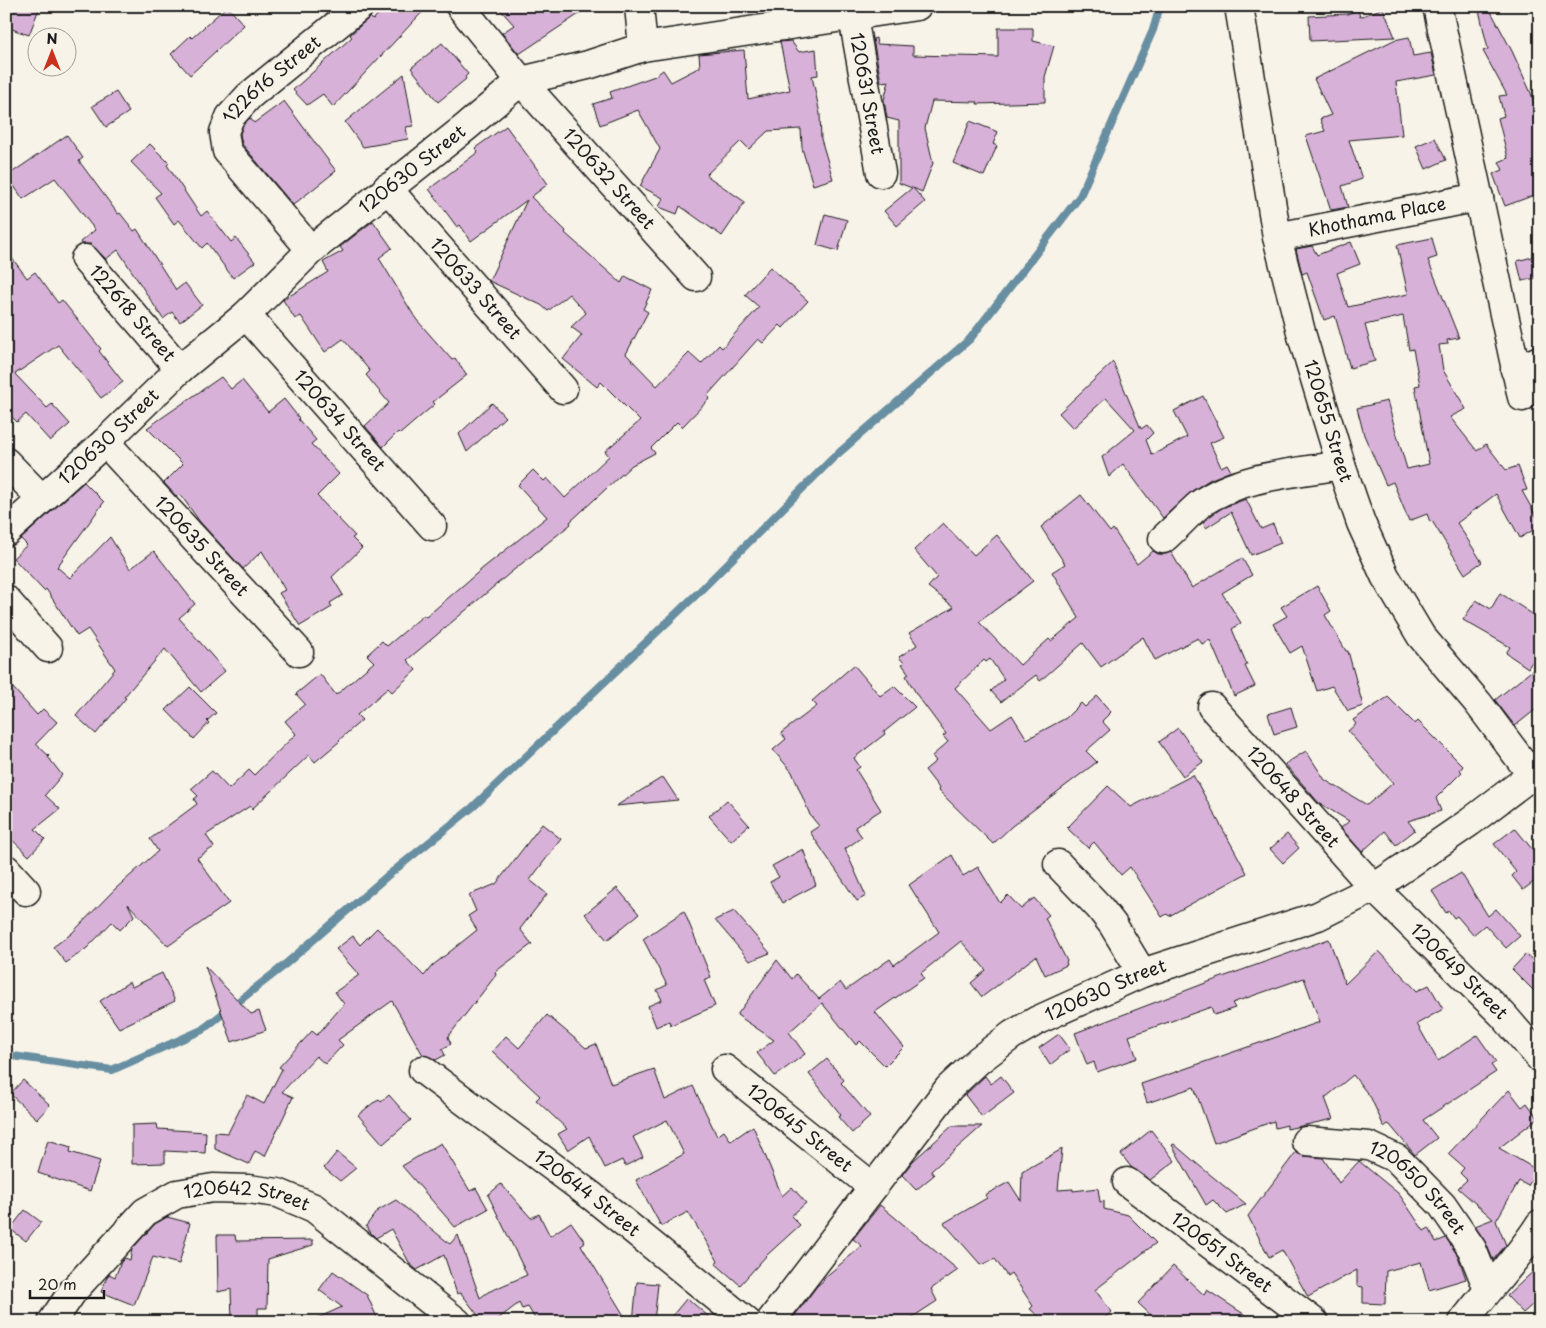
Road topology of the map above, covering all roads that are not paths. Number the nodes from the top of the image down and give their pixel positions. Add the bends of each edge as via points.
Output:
1 (360, 6) edge
2 (460, 6) edge
3 (640, 6) edge
4 (917, 6) edge
5 (1239, 6) edge
6 (1437, 6) edge
7 (851, 11) edge
8 (643, 47) junction
9 (521, 81) junction
10 (881, 173) dead end
11 (387, 188) junction
12 (1479, 197) junction
13 (1277, 237) junction
14 (311, 250) junction
15 (85, 259) dead end
16 (696, 277) dead end
17 (246, 315) junction
18 (1528, 365) edge
19 (180, 369) junction
20 (563, 389) dead end
21 (1522, 397) dead end
22 (105, 442) junction
23 (6, 462) edge
24 (1342, 466) junction
25 (42, 499) junction
26 (432, 526) dead end
27 (6, 532) edge
28 (1164, 539) dead end
29 (6, 600) edge
30 (48, 648) dead end
31 (299, 652) dead end
32 (1212, 707) dead end
33 (1537, 774) edge
34 (1058, 864) dead end
35 (6, 869) edge
36 (1374, 888) junction
37 (26, 890) dead end
38 (1142, 973) junction
39 (1540, 1058) edge
40 (725, 1069) dead end
41 (423, 1070) dead end
42 (1306, 1141) dead end
43 (1127, 1182) dead end
44 (873, 1186) junction
45 (1540, 1224) edge
46 (1488, 1289) junction
47 (52, 1322) edge
48 (457, 1322) edge
49 (748, 1322) edge
50 (770, 1322) edge
51 (1314, 1322) edge
52 (1463, 1322) edge

1 - 14 street, 122616 Street via 249,96 230,117 224,132 227,151
2 - 9 street, 120632 Street
3 - 8 street
4 - 7 street, 120630 Street
5 - 13 street, 120655 Street
6 - 12 street
7 - 8 street, 120630 Street
7 - 10 street, 120631 Street
8 - 9 street, 120630 Street via 588,65
9 - 11 street, 120630 Street
9 - 16 street, 120632 Street
11 - 14 street, 120630 Street
11 - 20 street, 120633 Street
12 - 13 street, Khothama Place
12 - 18 street
13 - 24 street, 120655 Street via 1302,336
14 - 17 street, 120630 Street
15 - 19 street, 122618 Street
17 - 19 street, 120630 Street
17 - 26 street, 120634 Street
18 - 21 street
19 - 22 street, 120630 Street
22 - 25 street, 120630 Street
22 - 31 street, 120635 Street
23 - 25 street
24 - 28 street via 1251,481 1225,490 1201,504
24 - 33 street, 120655 Street via 1361,523 1384,576 1400,603 1421,636
25 - 27 street, 120630 Street
29 - 30 street
32 - 36 street, 120648 Street
33 - 36 street, 120630 Street
34 - 38 street via 1103,913
35 - 37 street
36 - 38 street, 120630 Street via 1318,916
36 - 39 street, 120649 Street via 1503,1015
38 - 44 street, 120630 Street via 1038,1020 979,1060 949,1088
40 - 44 street, 120645 Street
41 - 49 street, 120644 Street via 593,1197
42 - 46 street, 120650 Street via 1369,1146 1397,1159 1442,1205 1472,1249
43 - 51 street, 120651 Street
44 - 50 street, 120630 Street
45 - 46 street
46 - 52 street
47 - 48 street, 120642 Street via 74,1291 145,1212 177,1194 213,1188 278,1193 314,1208

